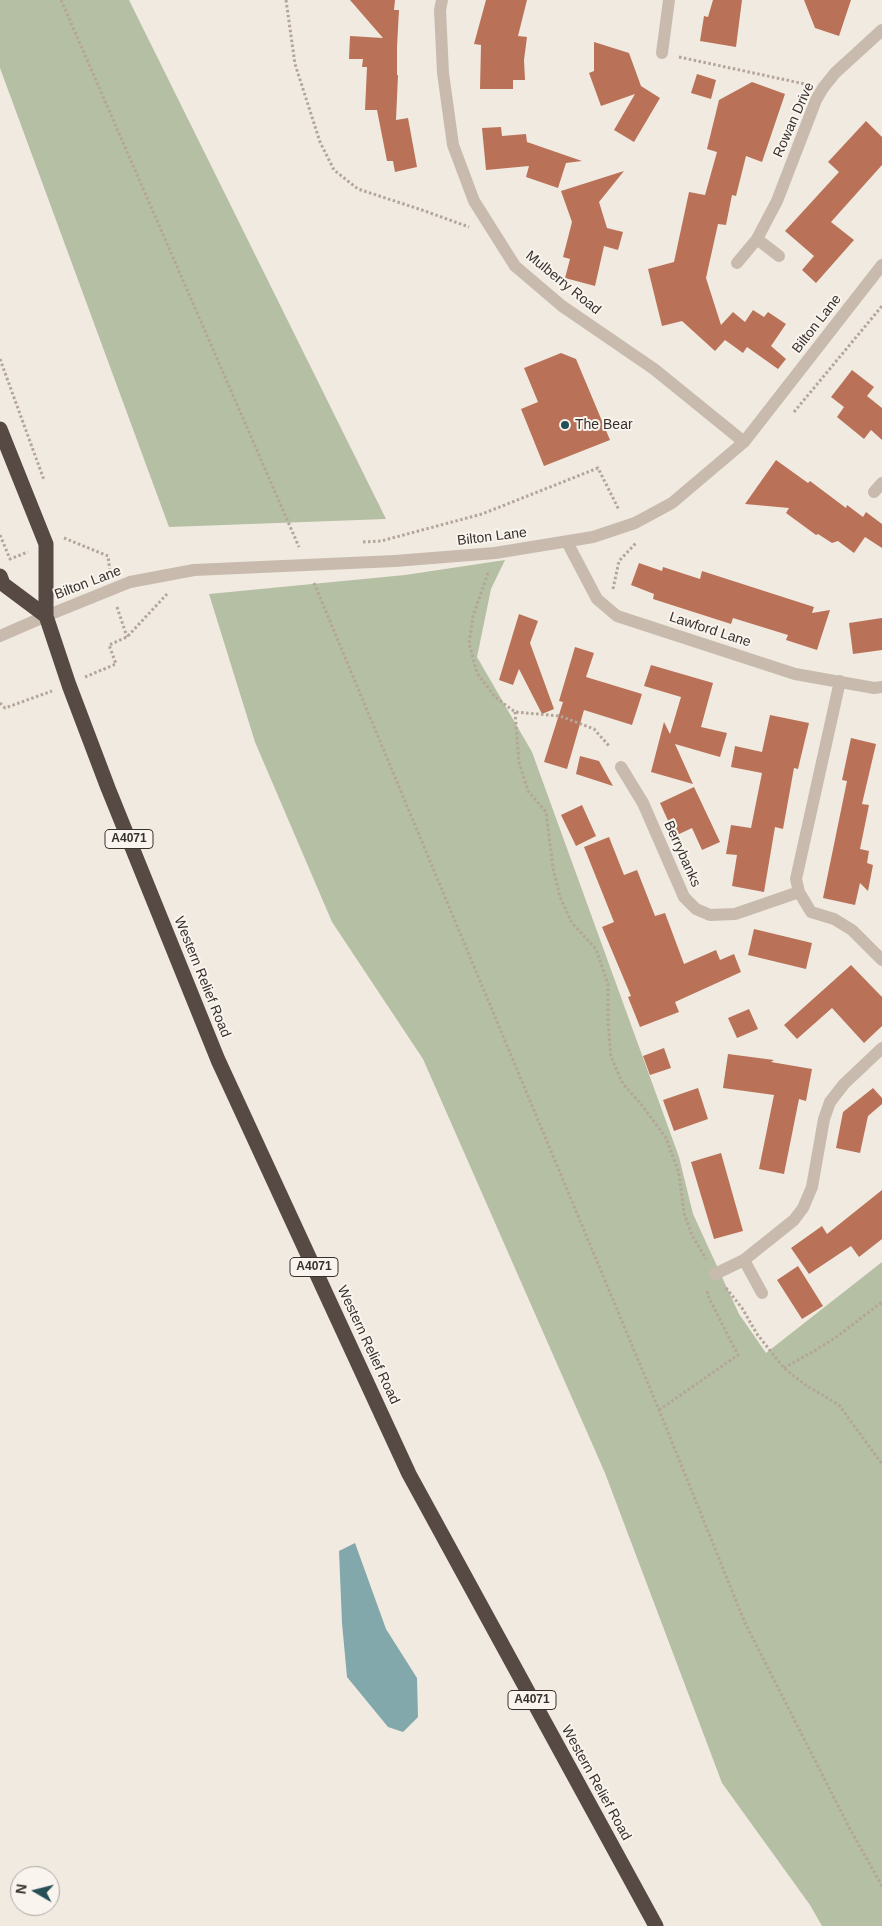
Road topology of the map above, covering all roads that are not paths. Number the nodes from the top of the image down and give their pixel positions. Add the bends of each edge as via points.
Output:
1 (442, 0) edge
2 (669, 0) edge
3 (882, 30) edge
4 (662, 53) road end
5 (757, 239) junction
6 (779, 256) dead end
7 (737, 263) dead end
8 (882, 265) edge
9 (0, 429) edge
10 (744, 442) junction
11 (567, 542) junction
12 (0, 576) edge
13 (46, 616) junction
14 (0, 636) edge
15 (840, 681) junction
16 (882, 687) edge
17 (621, 768) dead end
18 (799, 892) junction
19 (882, 960) edge
20 (882, 1048) edge
21 (744, 1260) junction
22 (715, 1274) road end
23 (762, 1293) dead end
24 (656, 1926) edge

1 - 10 street, Mulberry Road via 443,73 453,145 474,201 515,266 556,300 654,369
2 - 4 street
3 - 5 street, Rowan Drive via 823,88 777,201
5 - 6 street
5 - 7 street, Rowan Drive
8 - 10 street, Bilton Lane
9 - 13 highway, Western Relief Road / A4071 via 46,544
10 - 11 street, Bilton Lane via 672,503 626,526
11 - 13 street, Bilton Lane, bridge via 495,553 395,561 194,570 130,582
11 - 15 street, Lawford Lane via 598,599 617,616 795,674
12 - 13 highway via 3,584
13 - 14 street, Bilton Lane
13 - 24 highway, Western Relief Road / A4071 via 108,788 218,1060 409,1474
15 - 16 street, Lawford Lane
15 - 18 street via 796,879
17 - 18 street, Berrybanks via 643,803 684,897 696,909 710,915 735,914
18 - 19 street via 811,912 834,919 852,930
20 - 21 street via 830,1102 812,1188 803,1208 794,1220
21 - 22 street
21 - 23 street

